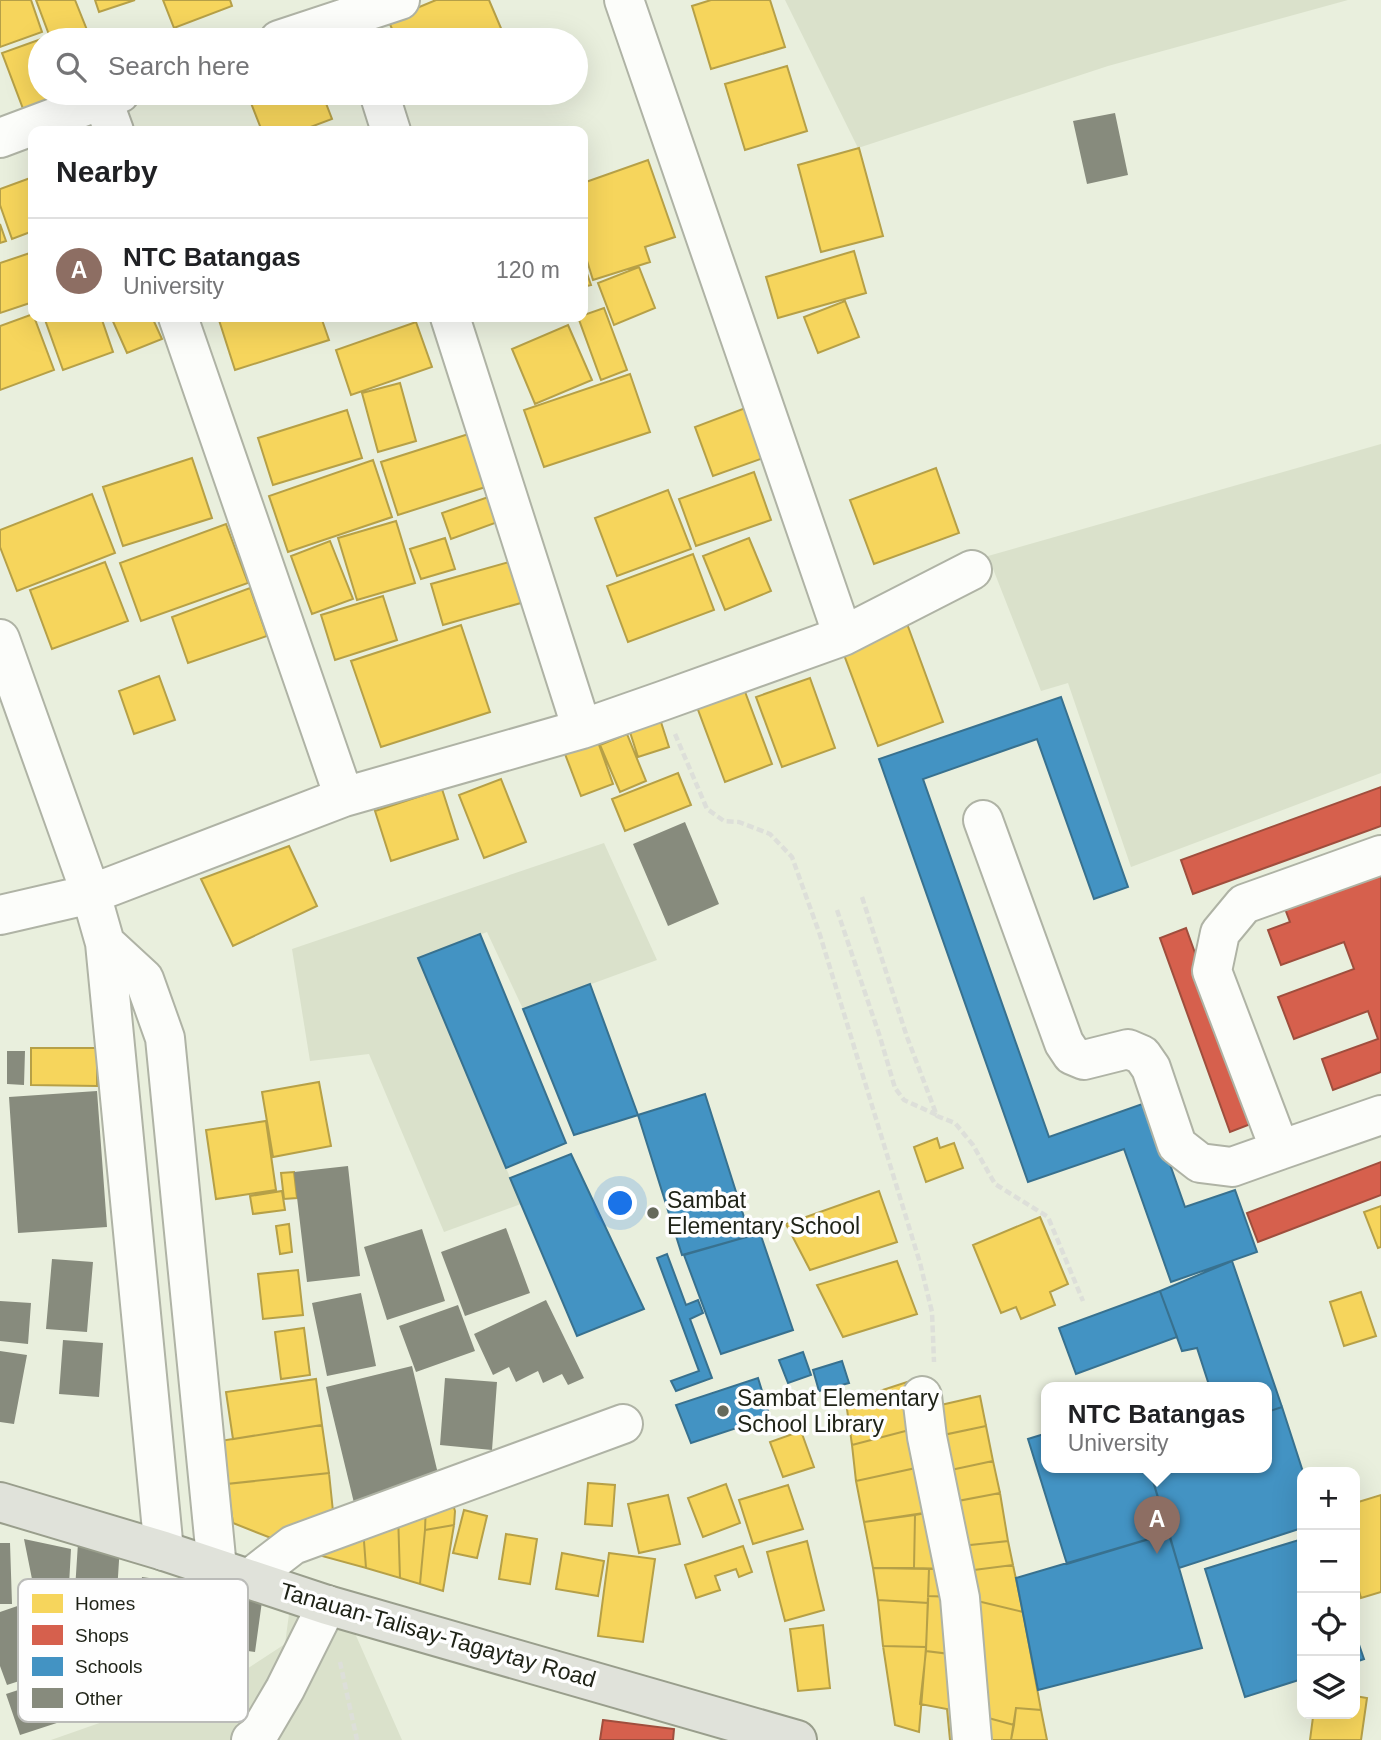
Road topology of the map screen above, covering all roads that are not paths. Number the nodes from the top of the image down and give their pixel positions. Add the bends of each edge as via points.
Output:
1 (400, 0) edge
2 (624, 0) edge
3 (358, 28) edge
4 (383, 105) edge
5 (112, 107) edge
6 (43, 126) edge
7 (389, 126) edge
8 (28, 130) edge
9 (0, 138) edge
10 (180, 322) edge
11 (452, 322) edge
12 (972, 570) dead end
13 (844, 636) junction
14 (0, 639) edge
15 (582, 729) junction
16 (344, 797) junction
17 (983, 820) dead end
18 (1381, 855) edge
19 (91, 894) junction
20 (0, 915) edge
21 (105, 943) junction
22 (1381, 1115) edge
23 (1280, 1150) junction
24 (922, 1396) road end
25 (623, 1424) dead end
26 (0, 1502) edge
27 (164, 1551) junction
28 (233, 1574) junction
29 (327, 1605) junction
30 (251, 1740) edge
31 (797, 1740) edge
32 (972, 1740) edge

1 - 3 street
2 - 13 street
4 - 7 street
5 - 6 street
8 - 9 street
10 - 16 street
11 - 15 street
12 - 13 street
13 - 15 street
14 - 19 street
15 - 16 street
16 - 19 street
17 - 23 street via 1072,1055 1084,1060 1128,1049 1142,1055 1152,1069 1177,1144 1200,1163 1232,1167
18 - 23 street via 1244,904 1220,933 1212,971
19 - 20 street
19 - 21 street
21 - 27 street
21 - 28 street via 144,979 165,1038
22 - 23 street
24 - 32 street via 960,1598
25 - 28 street via 293,1545
26 - 27 main road, Tanauan-Talisay-Tagaytay Road
27 - 28 main road, Tanauan-Talisay-Tagaytay Road
28 - 29 main road, Tanauan-Talisay-Tagaytay Road
29 - 30 street via 285,1689
29 - 31 main road, Tanauan-Talisay-Tagaytay Road

